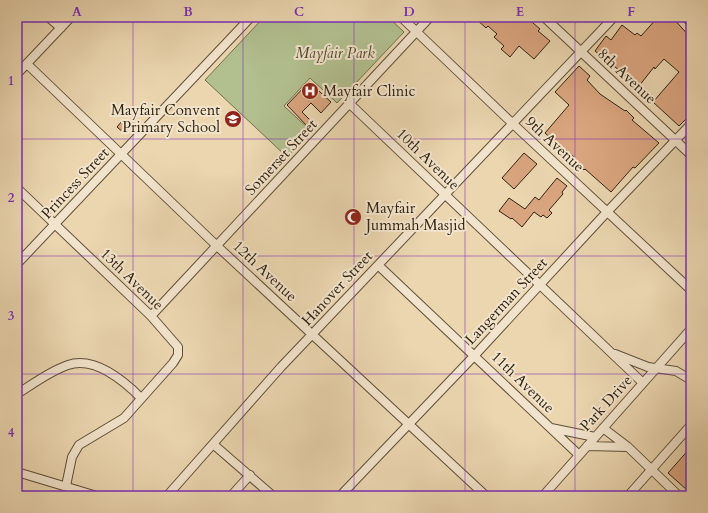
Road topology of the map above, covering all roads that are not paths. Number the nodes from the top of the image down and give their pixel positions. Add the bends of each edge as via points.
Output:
1 (48, 17) edge
2 (72, 17) edge
3 (251, 17) edge
4 (401, 17) edge
5 (430, 17) edge
6 (544, 17) edge
7 (614, 17) edge
8 (687, 17) edge
9 (691, 21) edge
10 (61, 28) junction
11 (417, 32) junction
12 (581, 52) junction
13 (27, 64) junction
14 (17, 74) edge
15 (350, 104) junction
16 (512, 123) junction
17 (691, 124) edge
18 (676, 140) junction
19 (121, 154) junction
20 (691, 155) edge
21 (17, 188) edge
22 (445, 195) junction
23 (607, 212) junction
24 (54, 225) junction
25 (217, 246) junction
26 (17, 264) edge
27 (378, 265) junction
28 (681, 282) junction
29 (541, 284) junction
30 (691, 285) edge
31 (691, 290) edge
32 (151, 316) junction
33 (691, 329) edge
34 (312, 334) junction
35 (610, 351) junction
36 (475, 355) junction
37 (656, 368) junction
38 (691, 380) edge
39 (643, 383) junction
40 (17, 394) edge
41 (141, 398) junction
42 (408, 423) junction
43 (691, 425) edge
44 (551, 428) junction
45 (603, 428) junction
46 (595, 437) junction
47 (213, 444) junction
48 (586, 446) junction
49 (628, 447) junction
50 (579, 455) junction
51 (651, 470) junction
52 (17, 472) edge
53 (250, 475) junction
54 (66, 486) junction
55 (97, 496) edge
56 (167, 496) edge
57 (231, 496) edge
58 (273, 496) edge
59 (340, 496) edge
60 (486, 496) edge
61 (543, 496) edge
62 (628, 496) edge
63 (679, 496) edge

1 - 10 street
2 - 10 street
3 - 19 street, Princess Street
4 - 11 street, 9th Avenue
5 - 11 street, Somerset Street
6 - 12 street, 8th Avenue
7 - 12 street, Hanover Street
8 - 9 main road
10 - 13 street
11 - 15 street, Somerset Street
11 - 16 street, 9th Avenue
12 - 16 street, Hanover Street
12 - 18 street, 8th Avenue
13 - 14 street
13 - 19 street, 12th Avenue
15 - 22 street, 10th Avenue
15 - 25 street, Somerset Street
16 - 22 street, Hanover Street
16 - 23 street, 9th Avenue
17 - 18 street, Langerman Street
18 - 20 street, 8th Avenue
18 - 23 street, Langerman Street
19 - 24 street, Princess Street
19 - 25 street, 12th Avenue
21 - 24 street, 13th Avenue
22 - 27 street, Hanover Street
22 - 29 street, 10th Avenue
23 - 28 street, 9th Avenue
23 - 29 street, Langerman Street
24 - 26 street, Princess Street
24 - 32 street, 13th Avenue
25 - 32 street, Somerset Street
25 - 34 street, 12th Avenue
27 - 34 street, Hanover Street
27 - 36 street, 11th Avenue
28 - 30 street
28 - 31 street, 9th Avenue
29 - 35 street, 10th Avenue
29 - 36 street, Langerman Street
32 - 41 street, 13th Avenue via 175,341 179,351 173,363
33 - 37 street, Park Drive
34 - 42 street, 12th Avenue
34 - 47 street, Hanover Street
35 - 37 street
35 - 39 street, 10th Avenue
36 - 42 street, Langerman Street
36 - 44 street, 11th Avenue
37 - 38 street via 676,371
37 - 39 street, Park Drive
39 - 45 street, Park Drive
40 - 41 street via 70,364 77,364 110,372
41 - 54 street via 124,418 80,445 72,457
42 - 59 street, Langerman Street
42 - 60 street, 12th Avenue
43 - 51 street
44 - 46 street
44 - 50 street, 11th Avenue
45 - 46 street, Park Drive
45 - 49 street
46 - 48 street, Park Drive
47 - 53 street
47 - 56 street, Hanover Street
48 - 49 street
48 - 50 street, Park Drive
49 - 51 street
50 - 61 street, Park Drive
51 - 62 street
51 - 63 street
52 - 54 street
53 - 57 street
53 - 58 street
54 - 55 street

